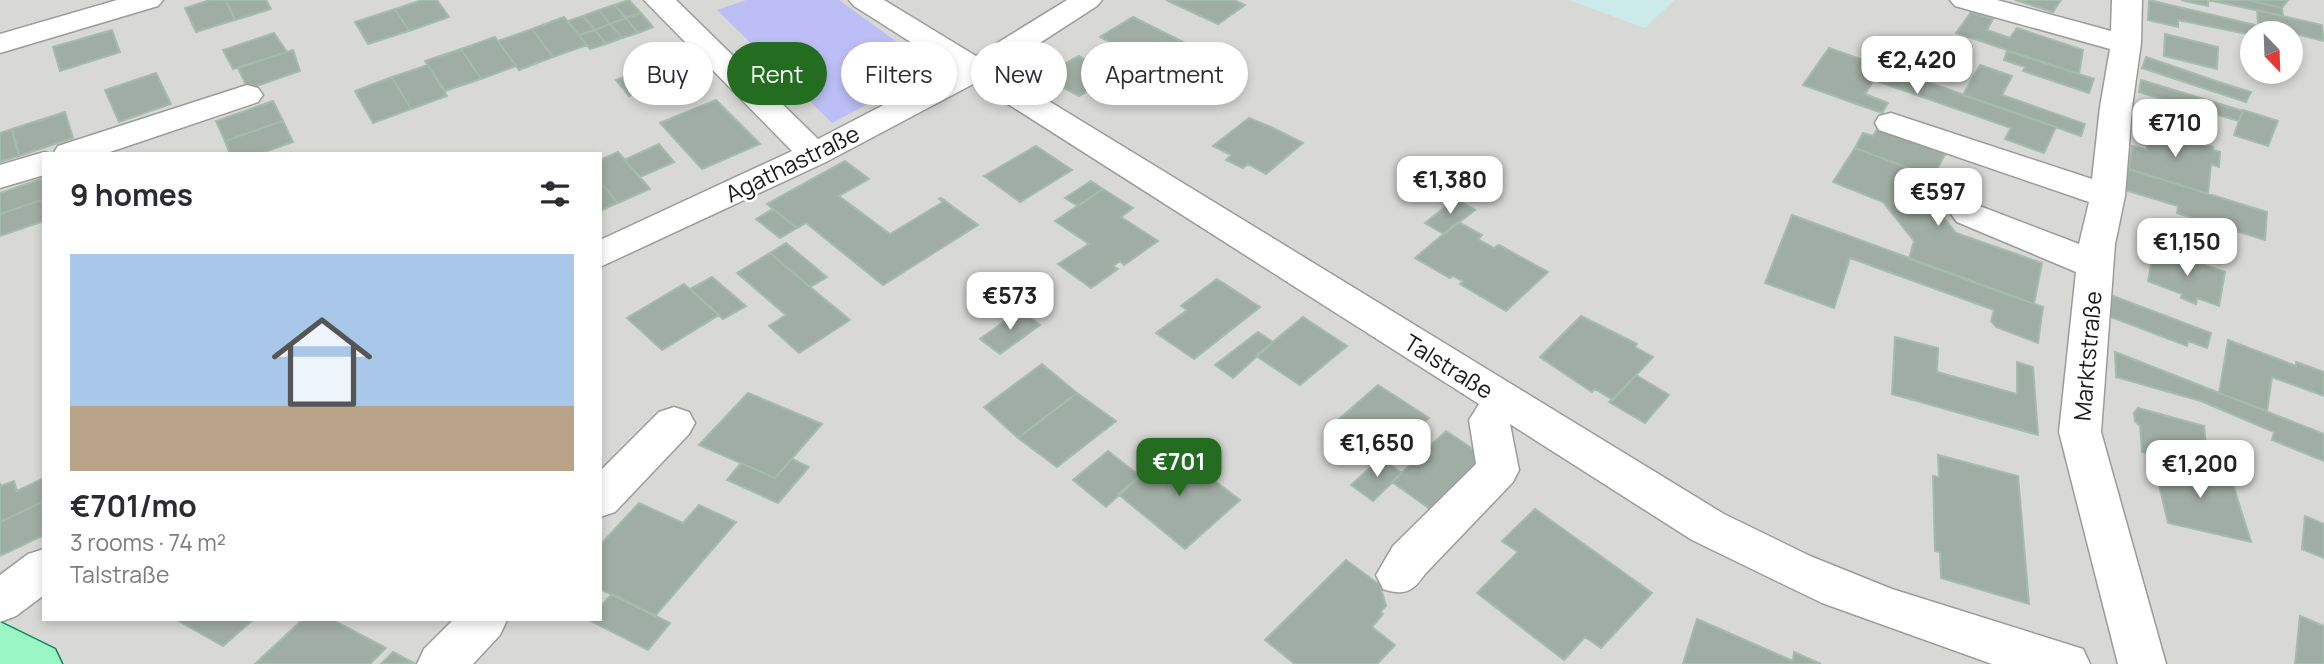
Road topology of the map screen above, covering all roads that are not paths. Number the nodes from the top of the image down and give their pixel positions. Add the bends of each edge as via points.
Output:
1 (148, 0) edge
2 (659, 0) edge
3 (864, 0) edge
4 (1087, 0) edge
5 (1965, 0) edge
6 (2127, 0) edge
7 (1020, 42) edge
8 (2126, 43) junction
9 (0, 44) edge
10 (971, 67) edge
11 (971, 73) edge
12 (247, 95) dead end
13 (1032, 105) edge
14 (1891, 123) dead end
15 (76, 152) edge
16 (814, 154) junction
17 (42, 164) edge
18 (0, 177) edge
19 (2108, 196) junction
20 (1969, 214) dead end
21 (602, 254) edge
22 (2095, 265) junction
23 (1507, 402) junction
24 (674, 423) dead end
25 (602, 497) edge
26 (42, 570) edge
27 (1399, 575) dead end
28 (0, 602) edge
29 (483, 621) edge
30 (0, 643) edge
31 (38, 664) edge
32 (441, 664) edge
33 (2066, 664) edge
34 (2142, 664) edge

1 - 9 street
2 - 16 street
3 - 10 street, Talstraße
4 - 7 street, Agathastraße
5 - 8 street
6 - 8 street, Marktstraße
8 - 19 street, Marktstraße
11 - 16 street, Agathastraße
12 - 15 street
13 - 23 street, Talstraße
14 - 19 street
16 - 21 street, Agathastraße
17 - 18 street
19 - 22 street, Marktstraße
20 - 22 street
22 - 34 street, Marktstraße via 2080,432
23 - 27 street via 1489,420 1498,470 1409,559
23 - 33 street, Talstraße via 1747,549 1924,621
24 - 25 street
26 - 28 street
29 - 32 street
30 - 31 main road

